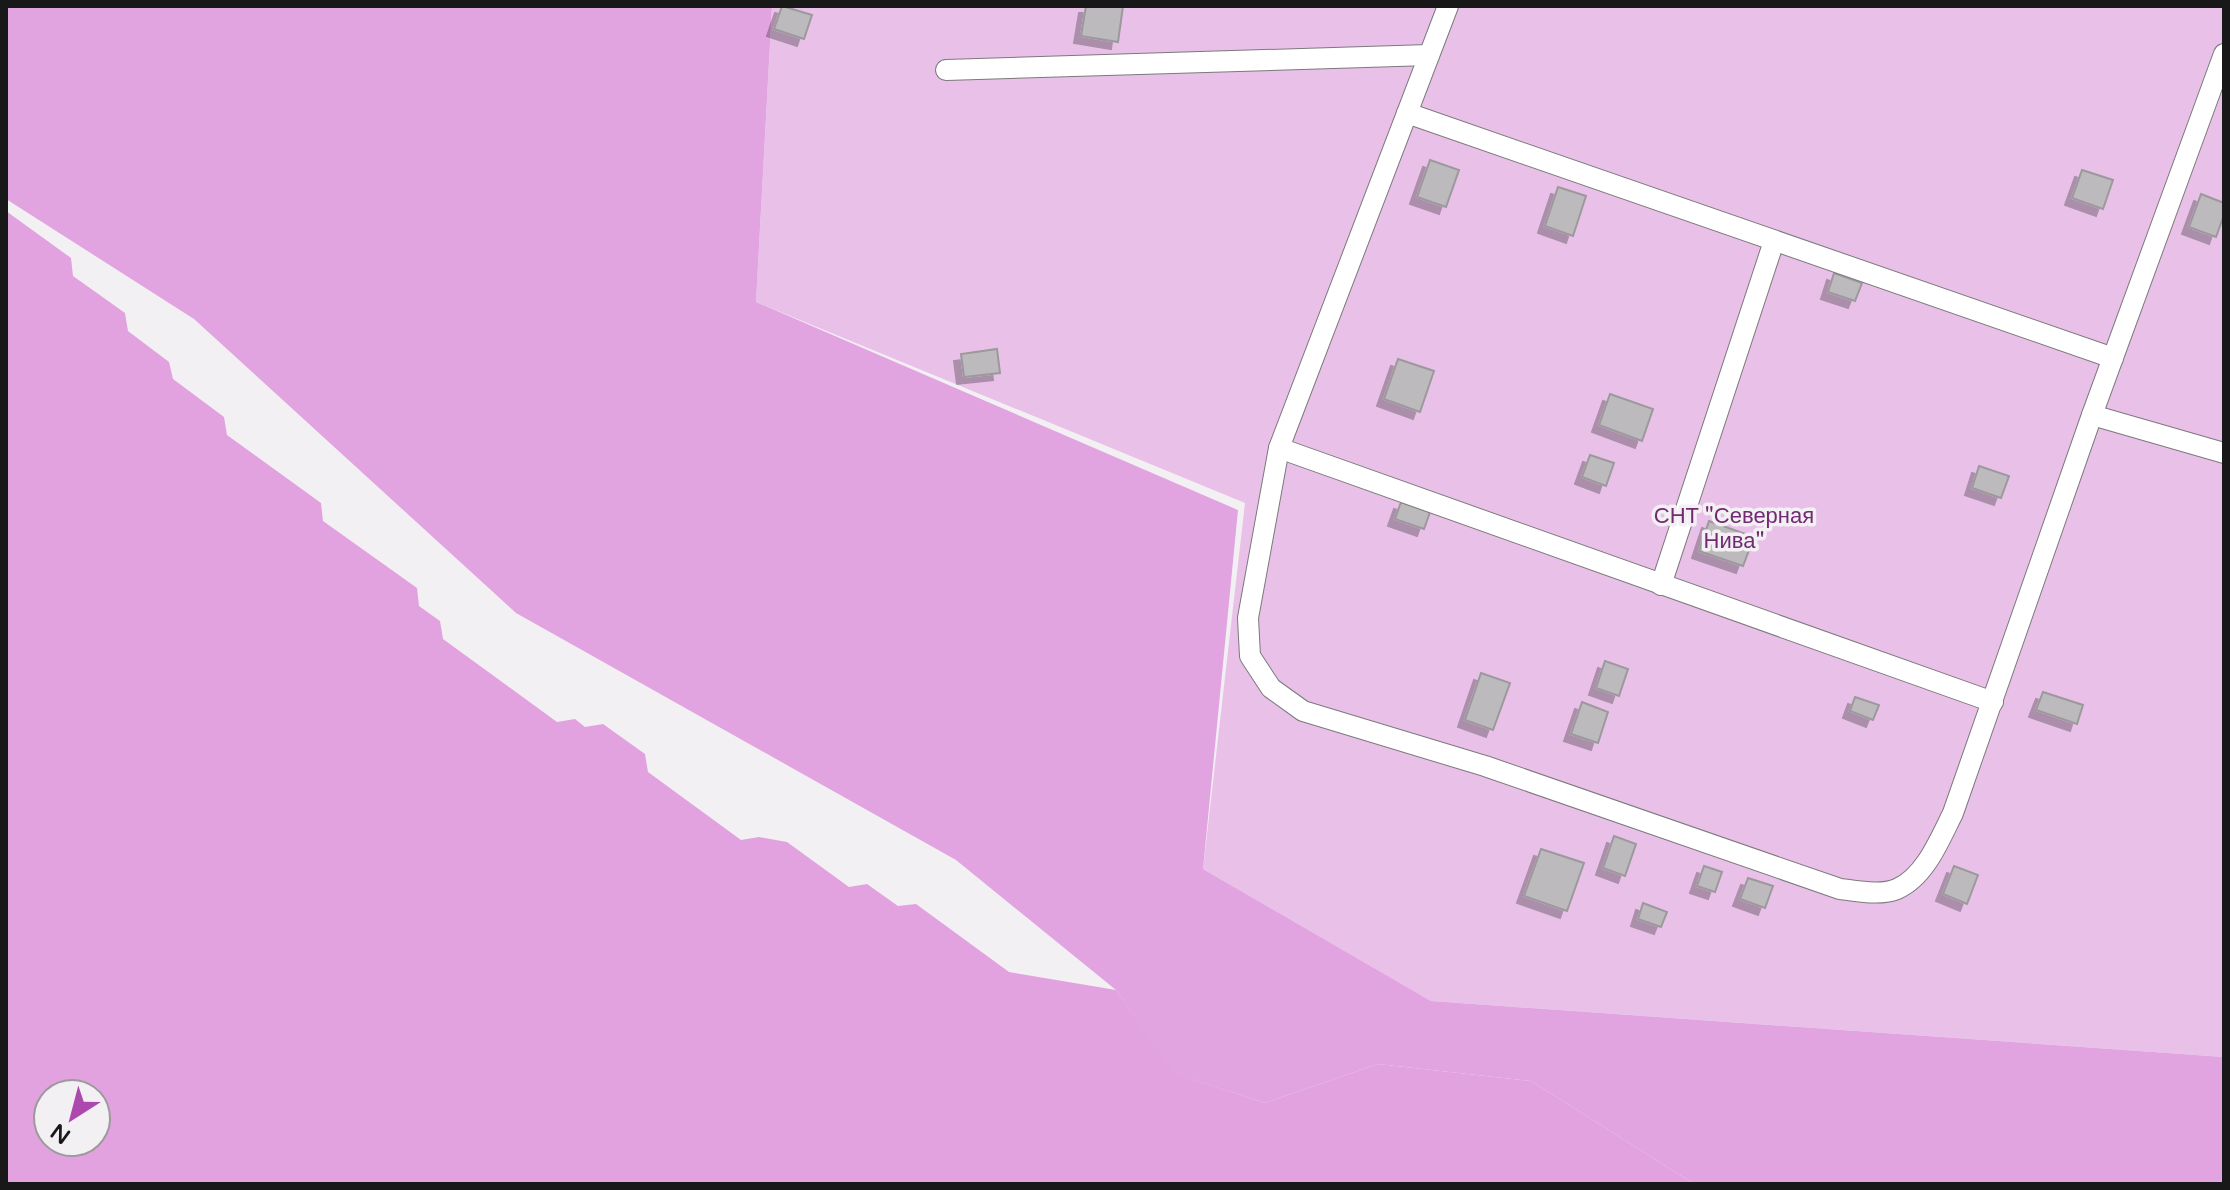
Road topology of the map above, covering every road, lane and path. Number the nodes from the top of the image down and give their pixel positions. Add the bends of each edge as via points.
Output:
1 (1448, 6) edge
2 (2224, 54) edge
3 (1429, 55) junction
4 (946, 70) dead end
5 (1407, 113) junction
6 (1774, 241) junction
7 (2113, 358) junction
8 (2092, 415) junction
9 (1279, 448) junction
10 (2224, 453) edge
11 (1661, 585) junction
12 (1993, 702) junction

1 - 3 lane
2 - 7 lane
3 - 4 lane
3 - 5 lane
5 - 6 lane
5 - 9 lane
6 - 7 lane
6 - 11 lane
7 - 8 lane
8 - 10 lane
8 - 12 lane
9 - 11 lane
9 - 12 lane via 1248,618 1250,656 1271,688 1303,711 1485,766 1840,889 1876,893 1897,889 1936,847
11 - 12 lane

